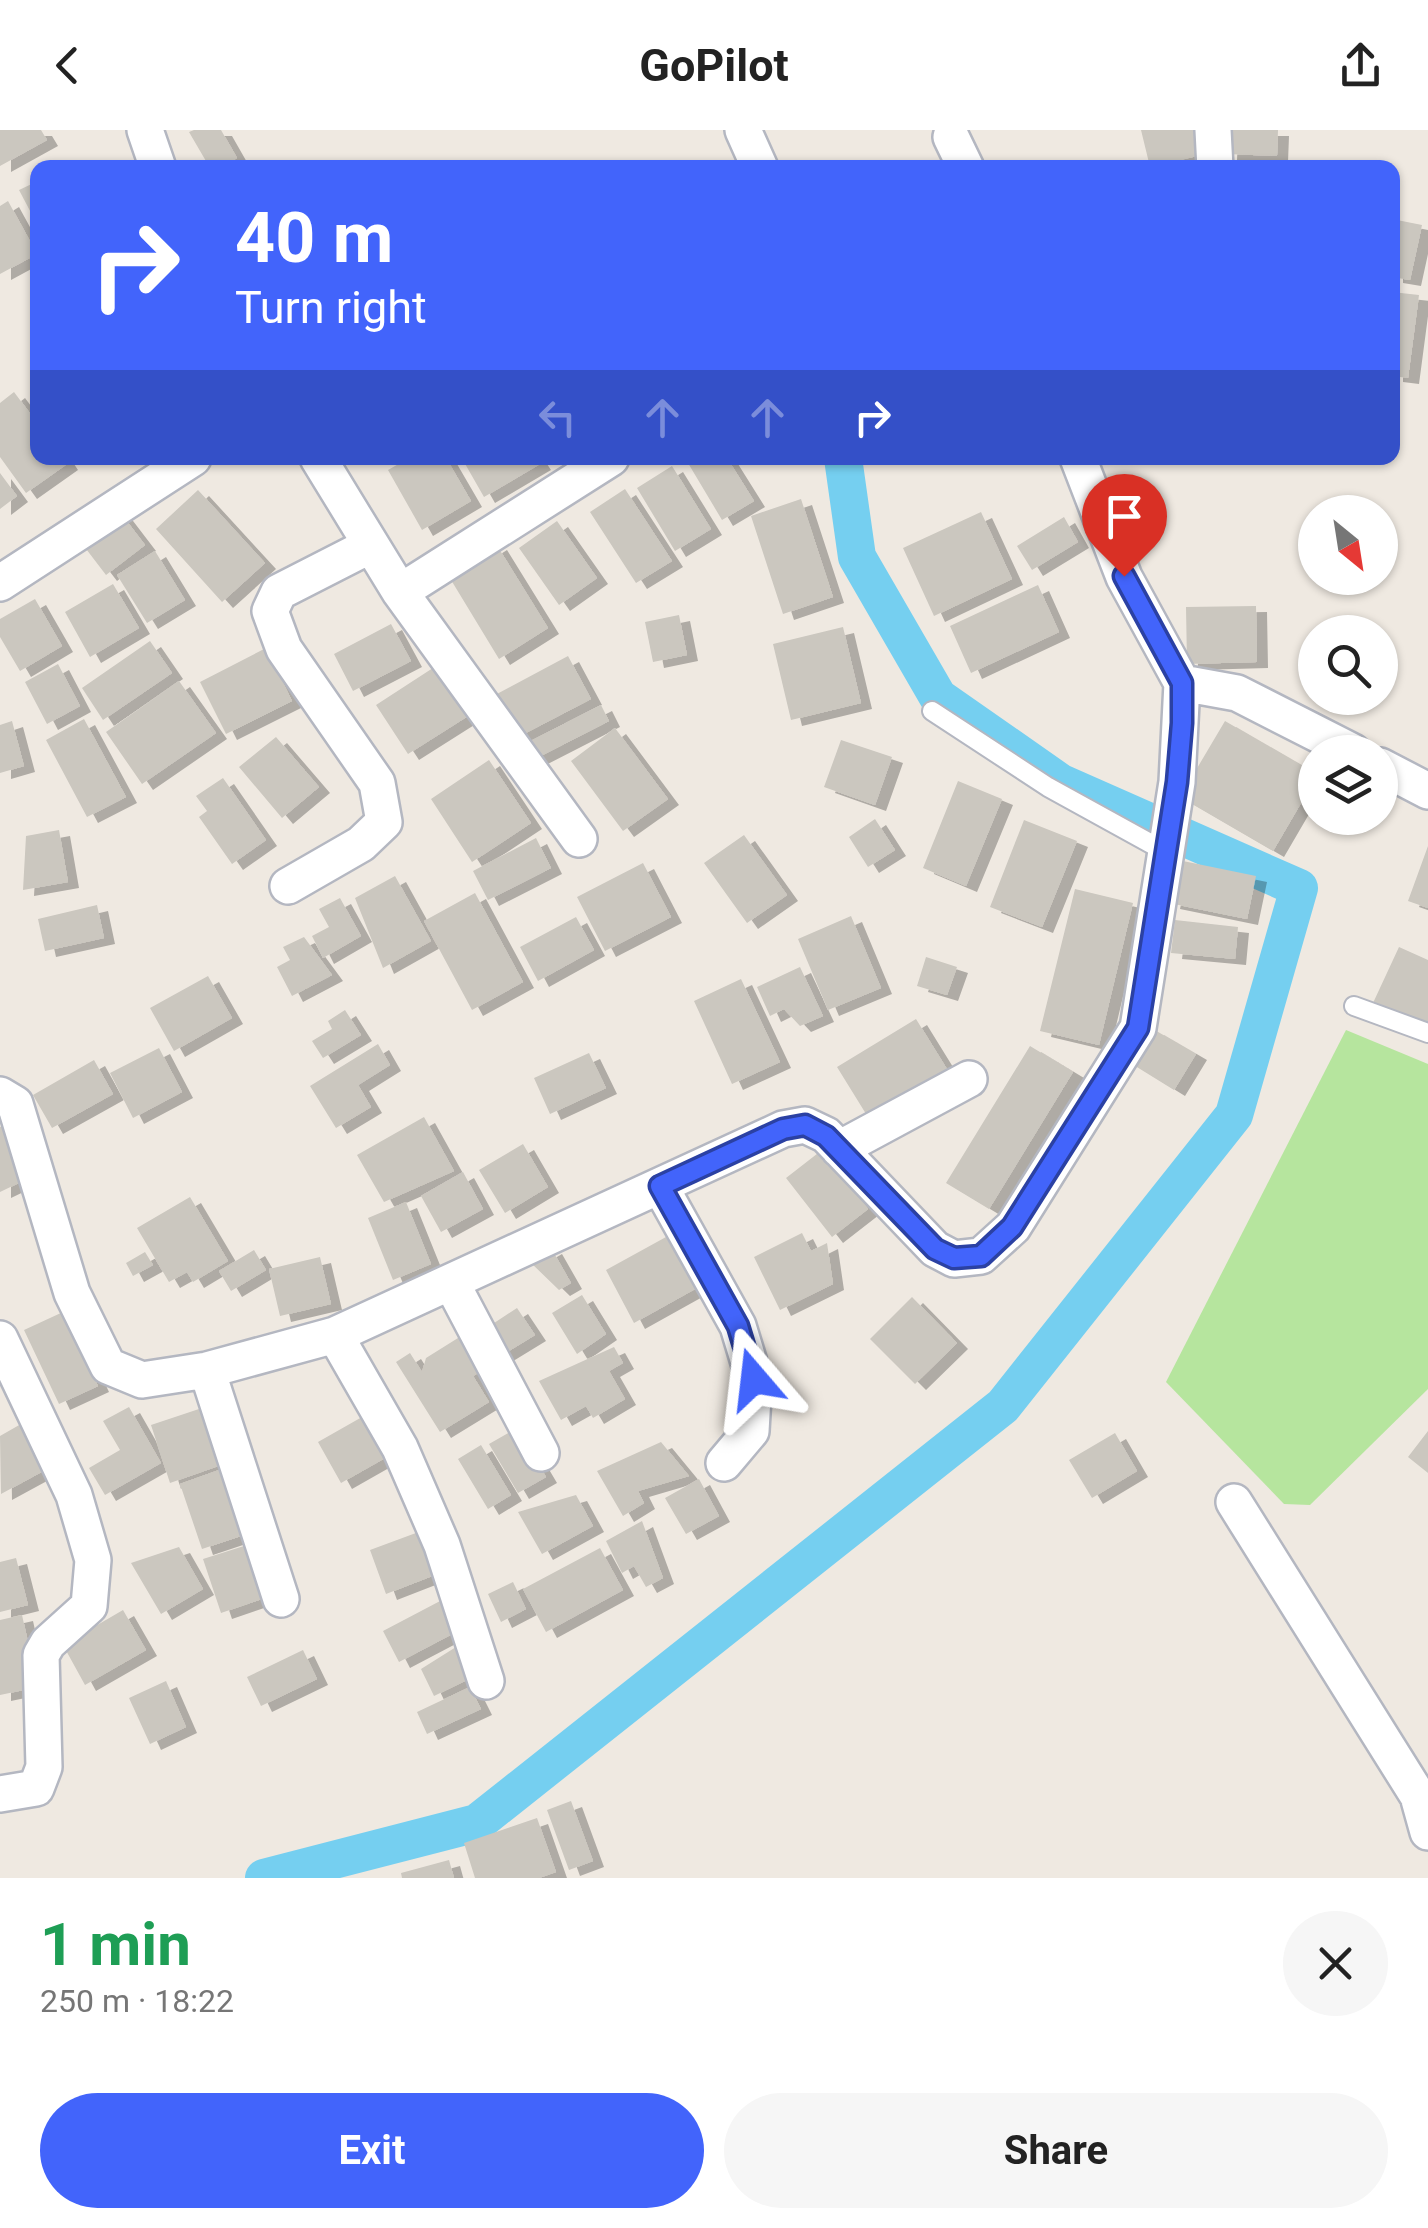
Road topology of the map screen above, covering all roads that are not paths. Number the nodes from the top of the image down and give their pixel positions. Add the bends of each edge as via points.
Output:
1 (145, 130) edge
2 (744, 130) edge
3 (1214, 130) edge
4 (155, 160) edge
5 (757, 160) edge
6 (1215, 160) edge
7 (182, 465) edge
8 (322, 465) edge
9 (600, 465) edge
10 (1081, 465) edge
11 (371, 545) junction
12 (0, 583) edge
13 (400, 592) junction
14 (1182, 683) junction
15 (932, 711) dead end
16 (1320, 735) edge
17 (1398, 775) edge
18 (1428, 791) edge
19 (579, 839) dead end
20 (1167, 846) junction
21 (288, 886) dead end
22 (1354, 1006) dead end
23 (1428, 1033) edge
24 (969, 1079) dead end
25 (0, 1096) edge
26 (839, 1149) junction
27 (660, 1186) junction
28 (452, 1284) junction
29 (336, 1336) junction
30 (0, 1338) edge
31 (207, 1370) junction
32 (542, 1453) dead end
33 (724, 1462) dead end
34 (1234, 1502) dead end
35 (281, 1599) dead end
36 (486, 1681) dead end
37 (0, 1794) edge
38 (1428, 1832) edge

1 - 4 street
2 - 5 street
3 - 6 street
7 - 12 street
8 - 11 street
9 - 13 street
10 - 14 street via 1124,576
11 - 13 street
11 - 21 street via 279,592 270,611 284,648 376,783 384,822 361,844
13 - 19 street
14 - 16 street via 1237,693
14 - 20 street
15 - 20 lane via 1048,787
17 - 18 street
20 - 26 street via 1138,1028 1012,1227 981,1256 954,1258 935,1249
22 - 23 lane
24 - 26 street
25 - 31 street via 15,1104 72,1294 108,1366 142,1380
26 - 27 street via 805,1125 783,1129
27 - 28 street
27 - 33 street via 738,1326 754,1379 751,1430
28 - 29 street
28 - 32 street
29 - 31 street
29 - 36 street via 407,1464 442,1545
30 - 37 street via 74,1496 93,1560 89,1606 41,1656 44,1768 36,1788
31 - 35 street
34 - 38 street via 1418,1796

